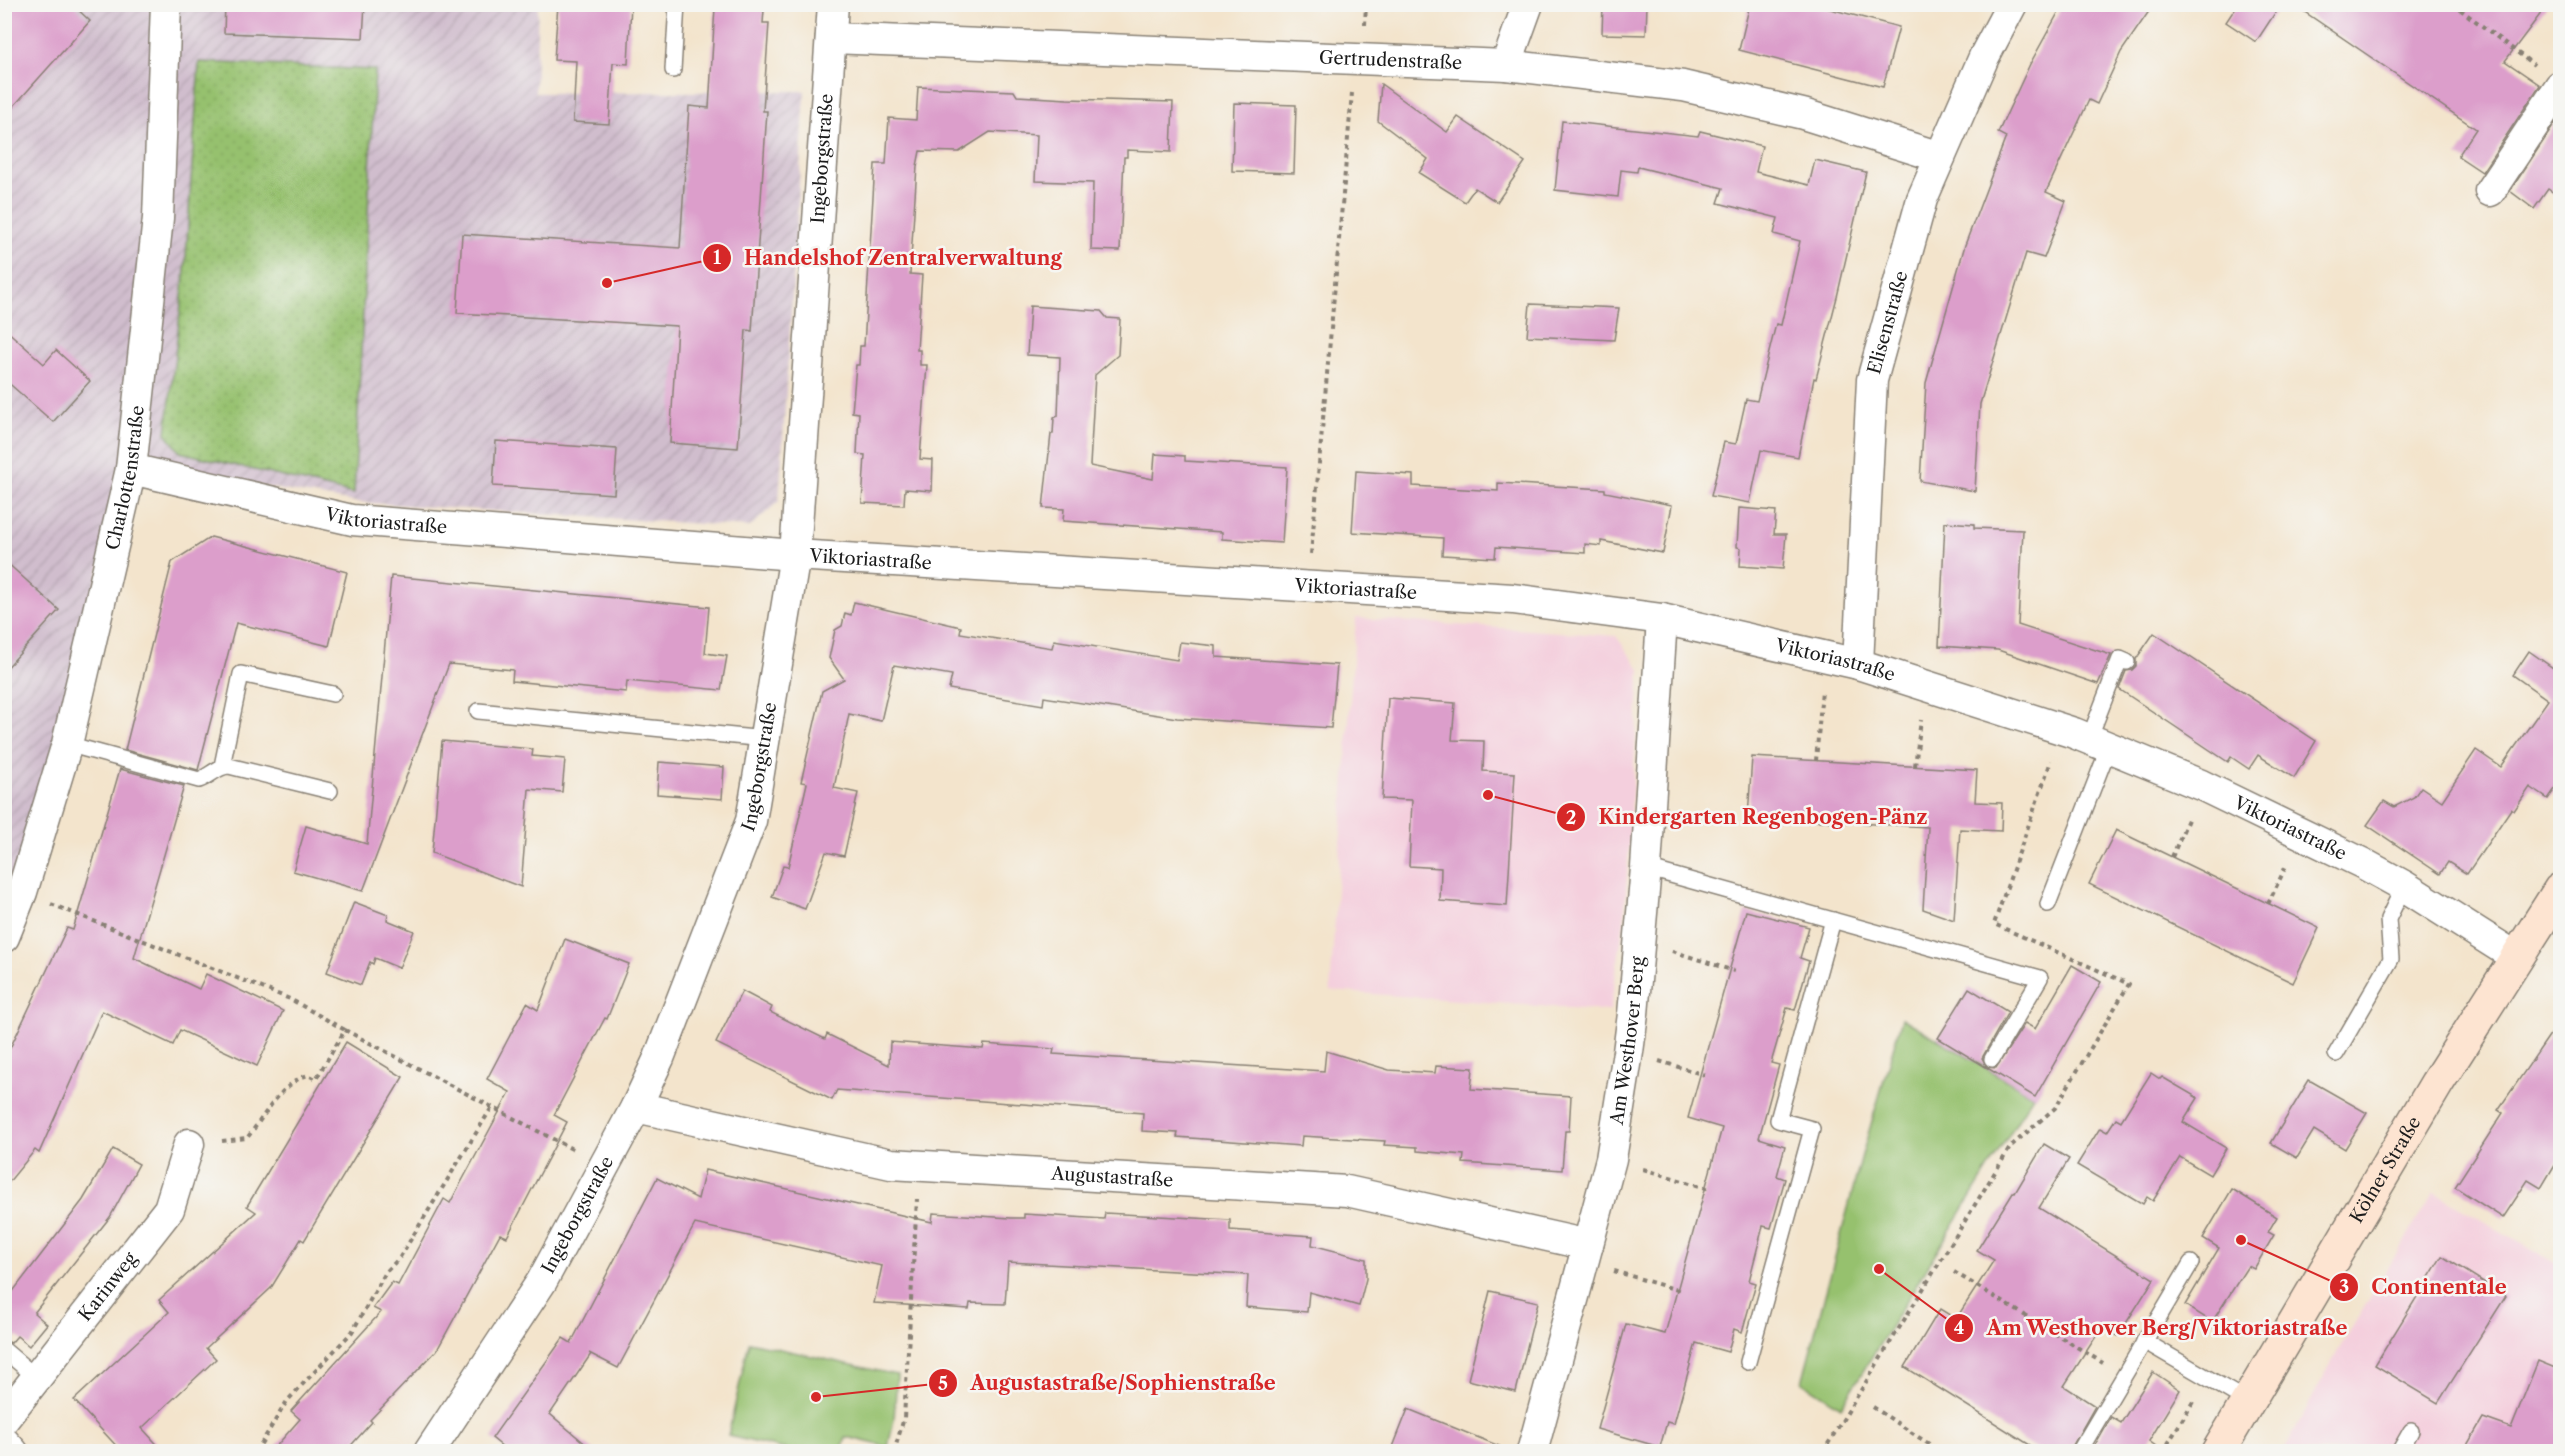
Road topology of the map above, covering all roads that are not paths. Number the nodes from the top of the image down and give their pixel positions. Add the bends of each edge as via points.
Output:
1 (166, 4) edge
2 (677, 4) edge
3 (833, 4) edge
4 (1528, 4) edge
5 (2012, 4) edge
6 (831, 38) junction
7 (1506, 65) junction
8 (673, 70) dead end
9 (2552, 79) edge
10 (1940, 157) junction
11 (2490, 191) dead end
12 (131, 469) junction
13 (795, 555) junction
14 (1662, 619) junction
15 (2127, 662) dead end
16 (1858, 664) junction
17 (333, 694) dead end
18 (478, 711) dead end
19 (765, 740) junction
20 (2099, 743) junction
21 (67, 744) junction
22 (222, 766) junction
23 (330, 791) dead end
24 (1646, 868) junction
25 (2404, 886) junction
26 (2560, 890) edge
27 (2048, 904) dead end
28 (1833, 920) junction
29 (4, 937) edge
30 (2516, 957) junction
31 (2336, 1054) dead end
32 (1992, 1059) dead end
33 (636, 1107) junction
34 (189, 1144) dead end
35 (1586, 1254) junction
36 (2191, 1263) dead end
37 (2144, 1341) junction
38 (4, 1350) edge
39 (1748, 1362) dead end
40 (37, 1378) junction
41 (2247, 1401) junction
42 (4, 1419) edge
43 (2411, 1431) dead end
44 (4, 1442) edge
45 (13, 1452) edge
46 (429, 1452) edge
47 (1532, 1452) edge
48 (2079, 1452) edge
49 (2218, 1452) edge
50 (2399, 1452) edge

1 - 12 street, Charlottenstraße via 158,218
2 - 8 lane
3 - 6 street, Ingeborgstraße
4 - 7 street
5 - 10 street, Elisenstraße
6 - 7 street, Gertrudenstraße
6 - 13 street, Ingeborgstraße
7 - 10 street, Gertrudenstraße via 1683,86 1803,114
9 - 11 street
10 - 16 street, Elisenstraße via 1922,200 1872,381
12 - 13 street, Viktoriastraße via 352,520
12 - 21 street, Charlottenstraße
13 - 14 street, Viktoriastraße via 1513,599
13 - 19 street, Ingeborgstraße
14 - 16 street, Viktoriastraße
14 - 24 street, Am Westhover Berg
15 - 20 lane via 2120,659
16 - 20 street, Viktoriastraße
17 - 22 lane via 241,674
18 - 19 lane
19 - 33 street, Ingeborgstraße via 751,821 659,1058
20 - 25 street, Viktoriastraße via 2201,785
20 - 27 lane
21 - 22 lane via 200,780
21 - 29 street, Charlottenstraße via 22,892
22 - 23 lane
24 - 28 lane
24 - 35 street, Am Westhover Berg via 1634,1014 1611,1160
25 - 30 street, Viktoriastraße
25 - 31 lane via 2388,919 2391,959
26 - 30 main road, Kölner Straße
28 - 32 lane via 2040,978
28 - 39 lane via 1778,1120 1812,1129
30 - 41 main road, Kölner Straße
33 - 35 street, Augustastraße via 891,1164 1347,1191
33 - 46 street, Ingeborgstraße via 542,1281
34 - 40 street, Karinweg via 170,1209
35 - 47 street, Am Westhover Berg
36 - 37 lane
37 - 41 lane
37 - 48 lane
38 - 40 lane
40 - 42 street, Karinweg
41 - 49 main road, Kölner Straße
43 - 50 lane
44 - 45 street

